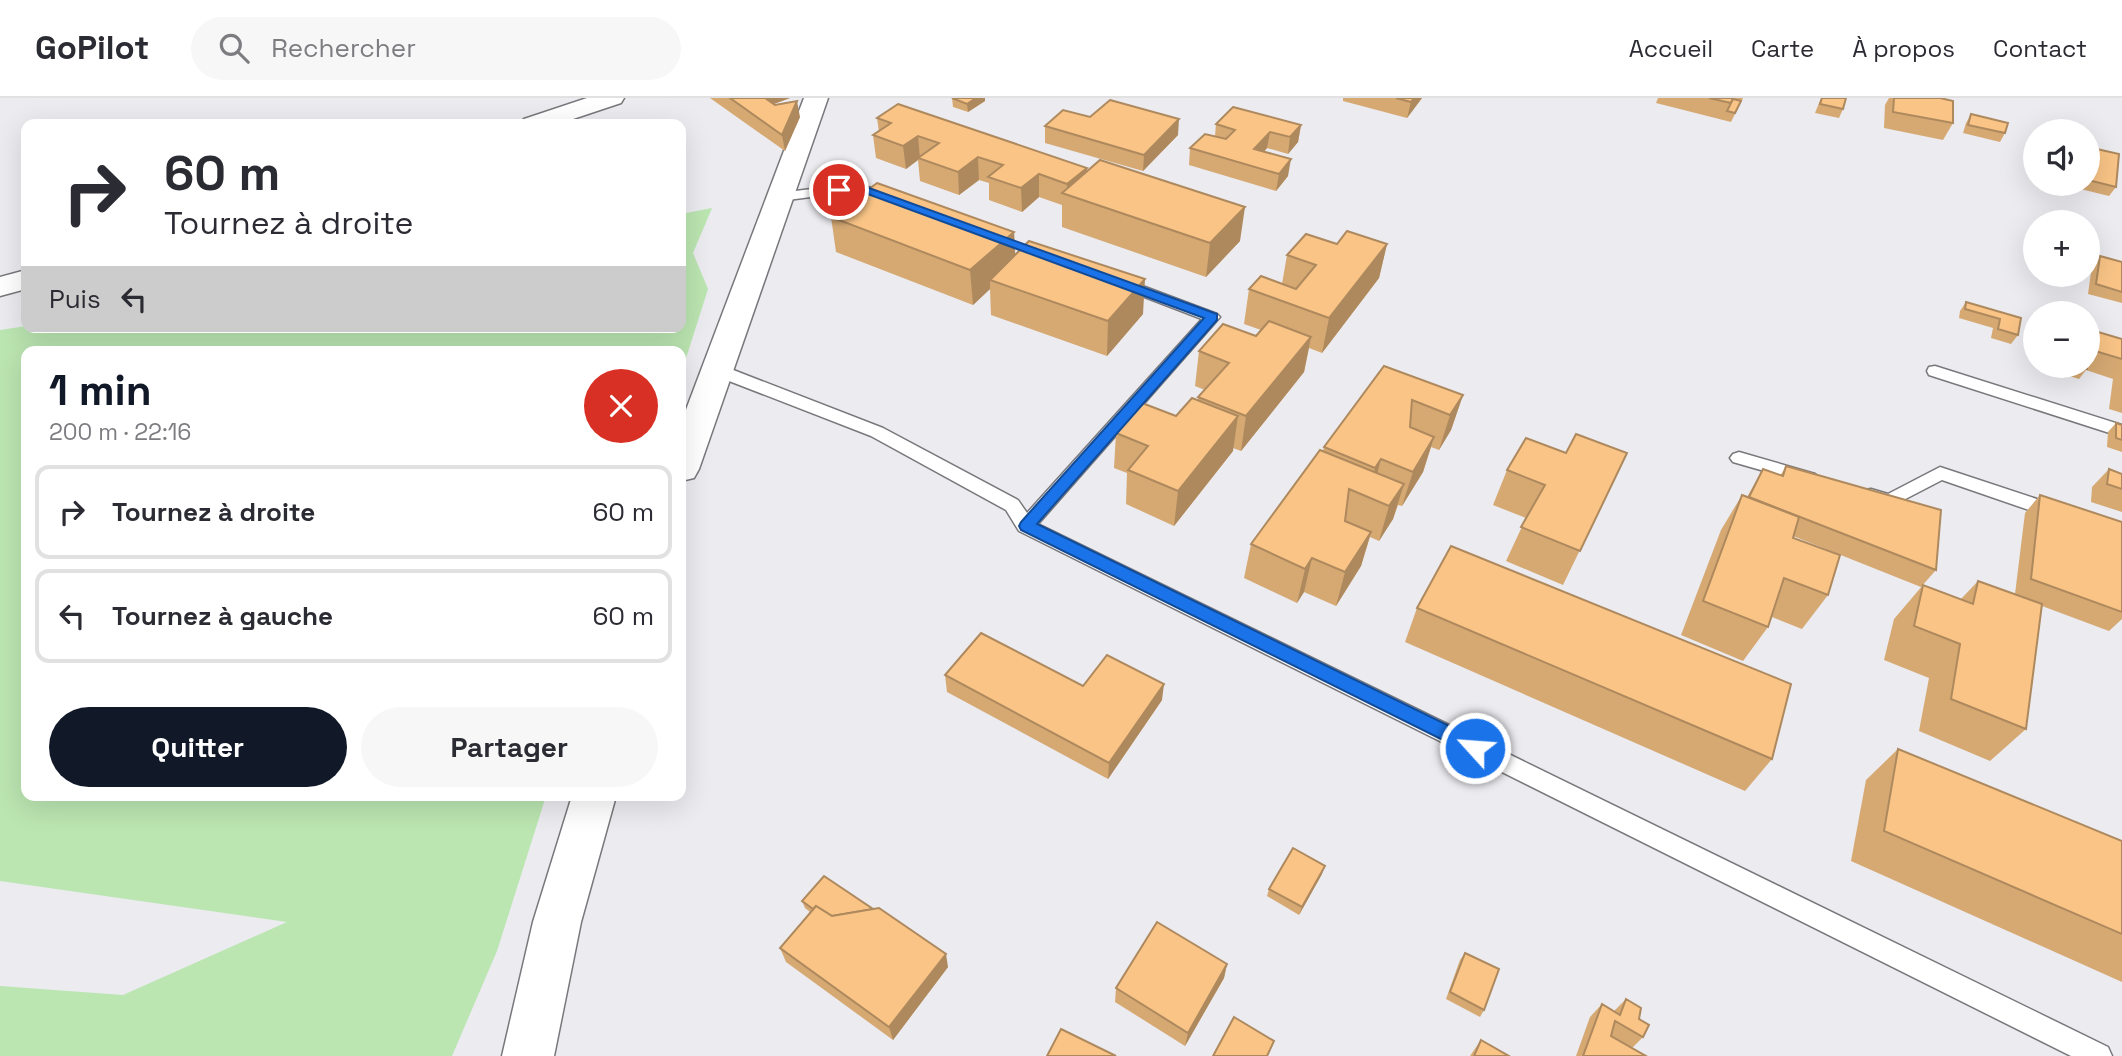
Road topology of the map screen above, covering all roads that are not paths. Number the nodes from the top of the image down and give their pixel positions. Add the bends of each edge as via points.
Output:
1 (612, 98) edge
2 (816, 98) edge
3 (548, 119) edge
4 (780, 197) junction
5 (911, 206) edge
6 (1107, 278) edge
7 (21, 281) edge
8 (0, 287) edge
9 (717, 370) junction
10 (1935, 371) dead end
11 (2122, 431) edge
12 (686, 456) edge
13 (1739, 458) dead end
14 (1827, 483) edge
15 (1852, 490) edge
16 (2070, 517) edge
17 (1026, 526) junction
18 (593, 801) edge
19 (528, 1056) edge
20 (2099, 1056) edge

1 - 3 street
2 - 4 street
4 - 5 lane via 858,187
4 - 9 street
6 - 17 lane via 1212,317
7 - 8 street
9 - 12 street
9 - 17 lane via 877,432 1012,505
10 - 11 lane
13 - 14 lane
15 - 16 lane via 1890,501 1940,473
17 - 20 lane
18 - 19 street via 557,922

